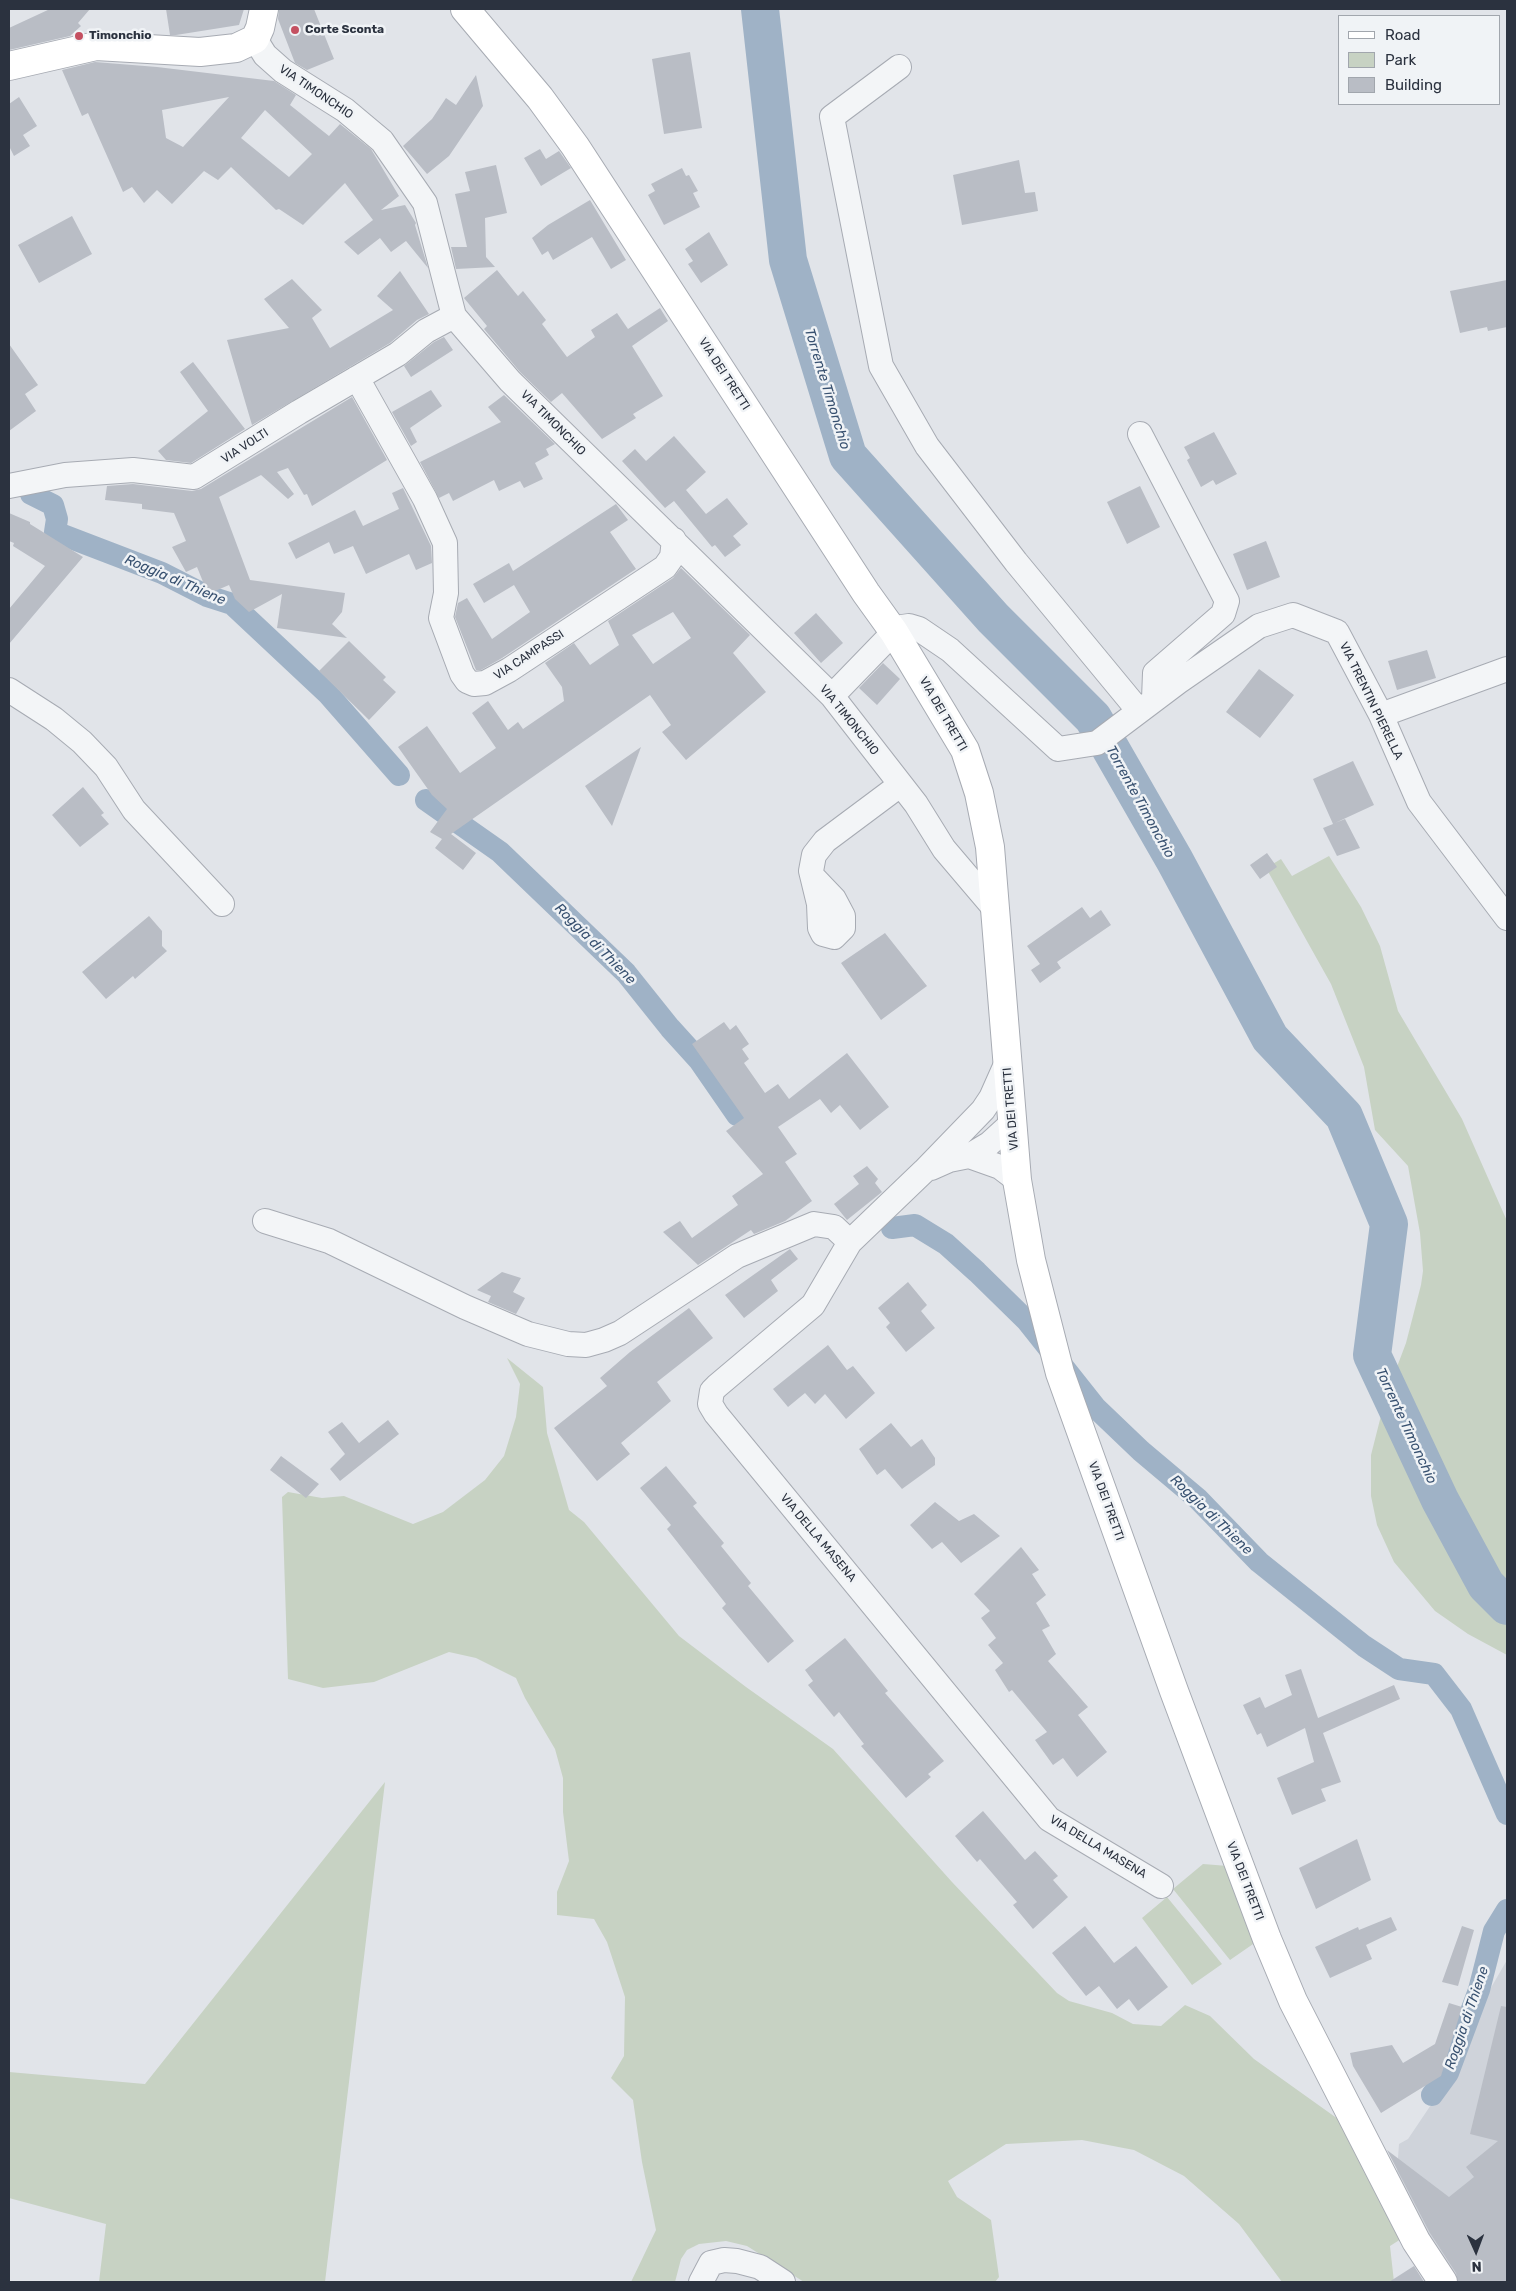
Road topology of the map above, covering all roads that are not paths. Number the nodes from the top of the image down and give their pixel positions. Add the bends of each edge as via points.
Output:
1 (264, 9) edge
2 (466, 9) edge
3 (255, 39) junction
4 (9, 66) edge
5 (899, 67) dead end
6 (454, 316) junction
7 (357, 378) junction
8 (1140, 434) dead end
9 (9, 486) edge
10 (674, 540) junction
11 (894, 632) junction
12 (1507, 669) edge
13 (9, 690) edge
14 (832, 696) junction
15 (1139, 711) junction
16 (1382, 716) junction
17 (900, 784) junction
18 (813, 877) dead end
19 (222, 904) dead end
20 (996, 909) junction
21 (1507, 918) edge
22 (1007, 1062) junction
23 (1012, 1123) junction
24 (958, 1151) junction
25 (1017, 1180) junction
26 (265, 1221) dead end
27 (850, 1242) junction
28 (1161, 1886) dead end
29 (701, 2282) edge
30 (783, 2282) edge
31 (1442, 2282) edge

1 - 3 street
2 - 11 street, VIA DEI TRETTI via 575,146
3 - 4 street via 236,48 200,52 96,46
3 - 6 street, VIA TIMONCHIO via 265,55 283,71 345,110 382,141 425,203
5 - 15 street via 832,117 882,366 927,446 1016,562
6 - 7 street, VIA VOLTI
6 - 10 street, VIA TIMONCHIO via 510,381
7 - 9 street, VIA VOLTI via 194,477 132,470 65,476
7 - 10 street, VIA CAMPASSI via 425,499 445,542 446,593 441,618 467,681 485,683 509,670 665,567 672,557
8 - 15 street via 1227,601 1223,614 1155,673
10 - 14 street, VIA TIMONCHIO
11 - 14 street
11 - 15 street, VIA TRENTIN PIERELLA via 909,626 919,629 950,650 1058,749 1097,743
11 - 20 street, VIA DEI TRETTI via 968,757 985,818
12 - 16 street
13 - 19 street via 82,742 106,767 134,810
14 - 17 street, VIA TIMONCHIO
15 - 16 street, VIA TRENTIN PIERELLA via 1259,626 1293,614 1337,632
16 - 21 street, VIA TRENTIN PIERELLA via 1419,802
17 - 18 street via 825,841 811,863
17 - 20 street, VIA TIMONCHIO via 944,849
20 - 22 street, VIA DEI TRETTI
22 - 23 street, VIA DEI TRETTI
22 - 24 street via 994,1092
23 - 24 street, VIA DELLA MASENA via 980,1126
23 - 25 street, VIA DEI TRETTI
24 - 25 street via 1000,1167
24 - 27 street, VIA DELLA MASENA via 949,1160 924,1171
25 - 31 street, VIA DEI TRETTI via 1031,1260 1060,1373 1174,1691 1282,1974 1320,2056 1416,2241
26 - 27 street via 329,1241 528,1334 586,1345 620,1333 737,1256 814,1224 834,1227
27 - 28 street, VIA DELLA MASENA via 813,1304 712,1391 712,1409 1049,1819
29 - 30 street via 711,2263 737,2260 760,2267

